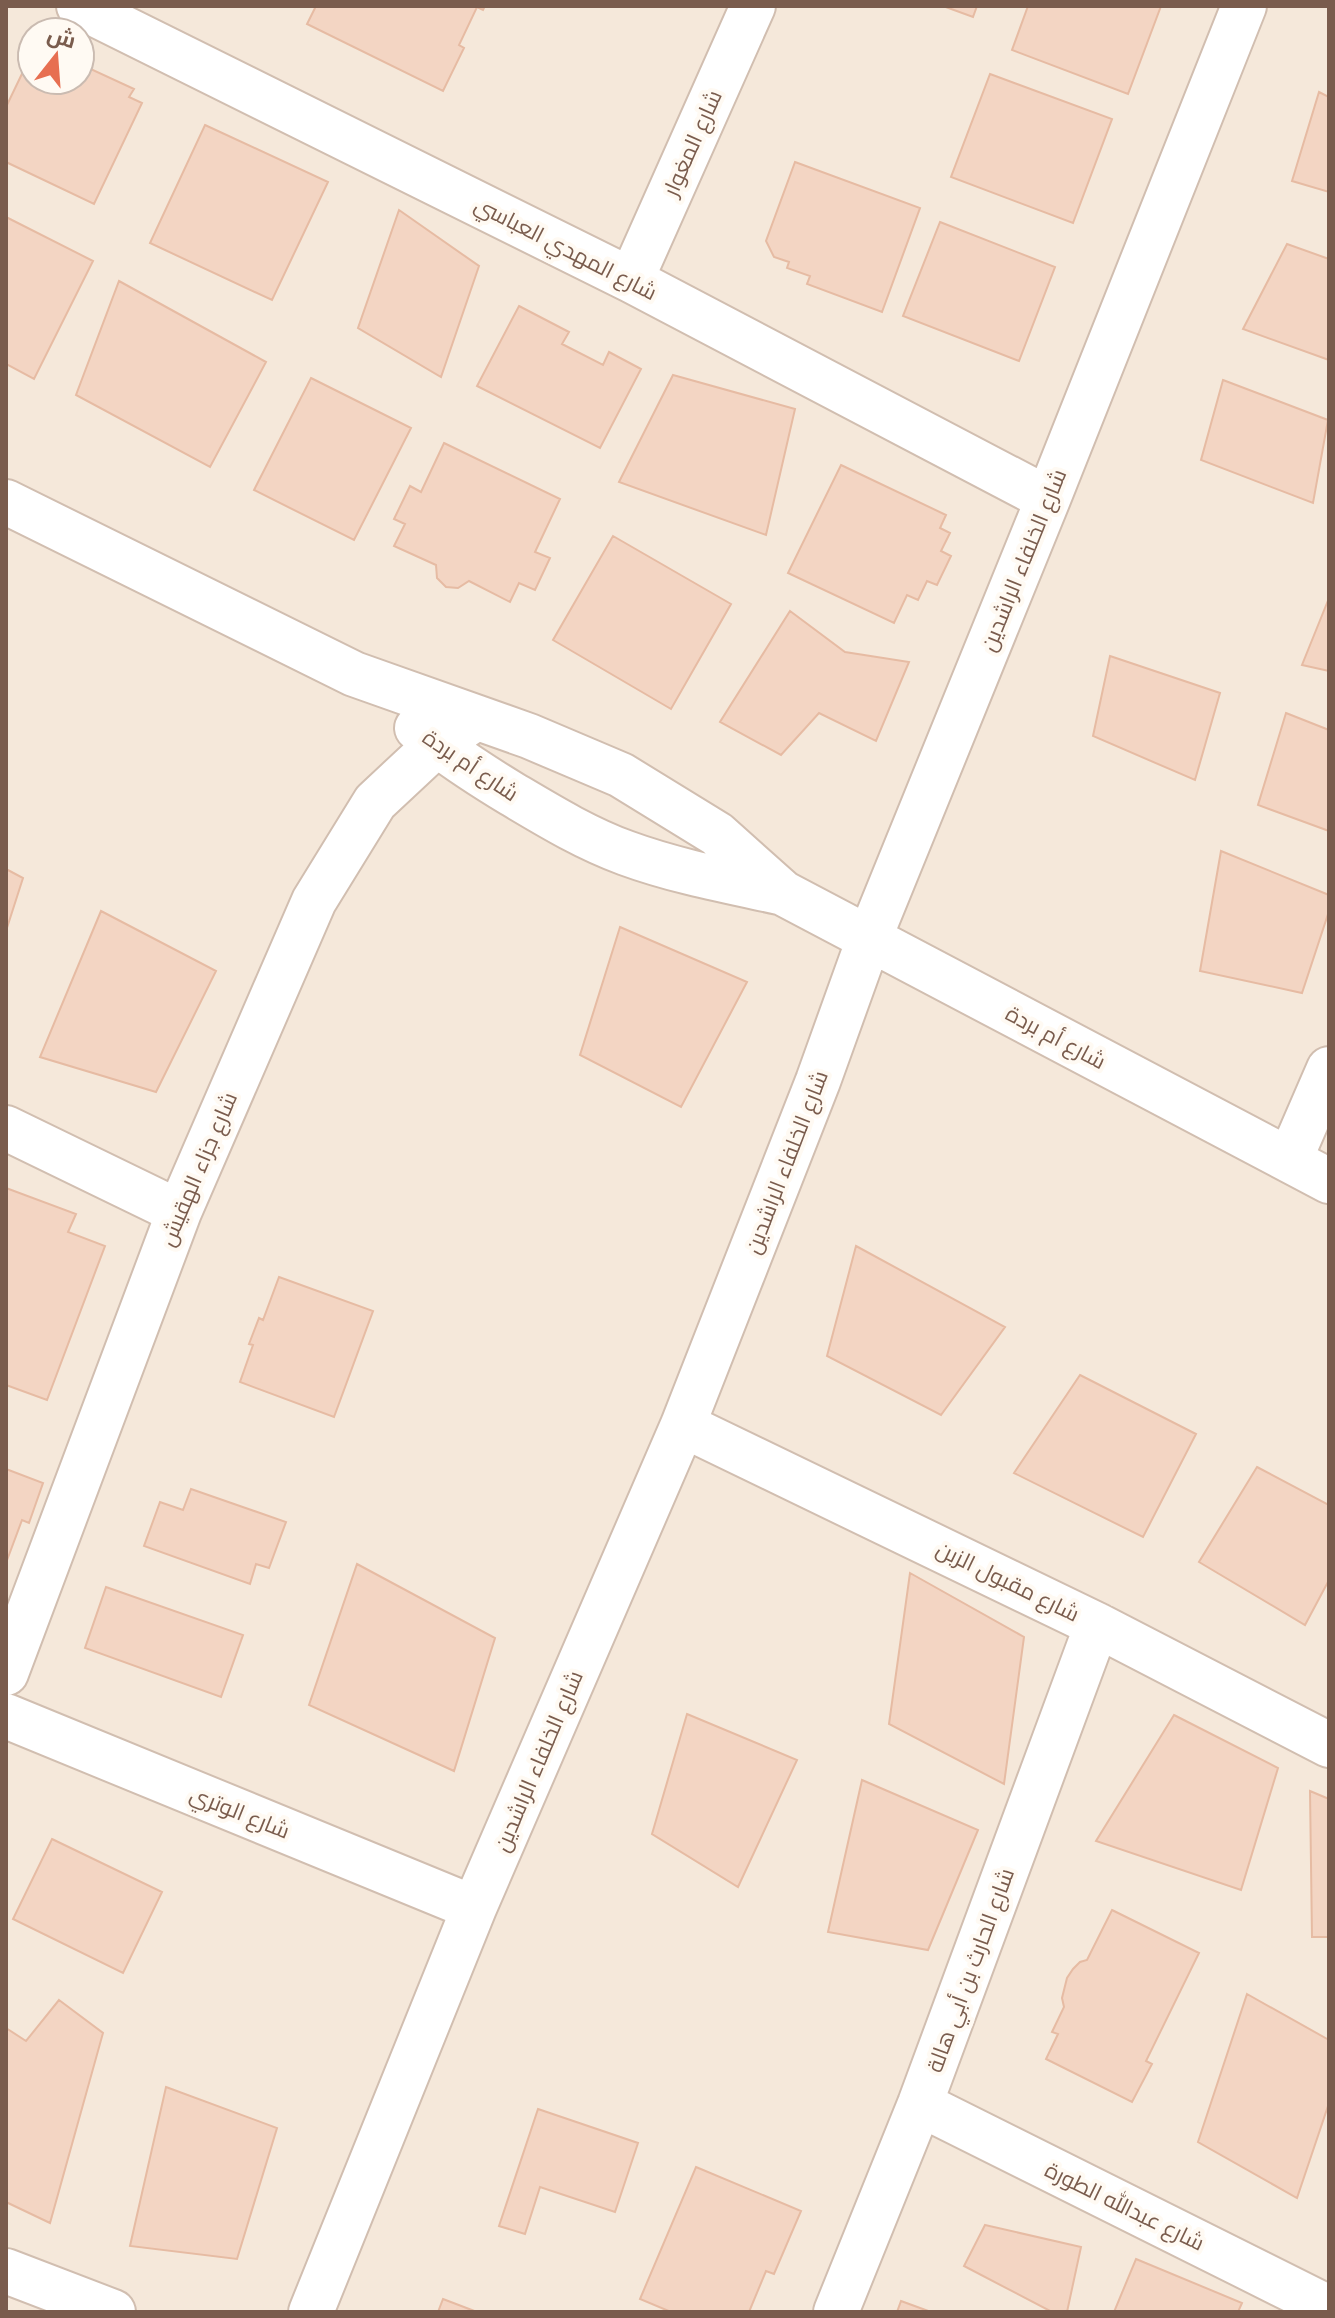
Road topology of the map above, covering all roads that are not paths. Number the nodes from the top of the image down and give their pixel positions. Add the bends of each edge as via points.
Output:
1 (79, 6) edge
2 (753, 6) edge
3 (1244, 6) edge
4 (631, 280) junction
5 (1048, 499) junction
6 (6, 502) edge
7 (354, 674) junction
8 (476, 718) junction
9 (436, 745) junction
10 (783, 893) junction
11 (869, 939) junction
12 (1329, 1069) edge
13 (6, 1128) edge
14 (1290, 1159) junction
15 (1329, 1181) edge
16 (179, 1212) junction
17 (683, 1425) junction
18 (1097, 1625) junction
19 (6, 1673) edge
20 (6, 1716) edge
21 (1329, 1745) edge
22 (474, 1908) junction
23 (920, 2104) junction
24 (6, 2271) edge
25 (1317, 2307) edge
26 (113, 2312) edge
27 (311, 2312) edge
28 (836, 2312) edge

1 - 4 street, شارع المهدي العباسي
2 - 4 street, شارع المغوار
3 - 5 street, شارع الخلفاء الراشدين
4 - 5 street, شارع المهدي العباسي
5 - 11 street, شارع الخلفاء الراشدين
6 - 7 street, شارع أم بردة
7 - 8 street, شارع أم بردة
7 - 9 street, شارع أم بردة
8 - 9 street, شارع جزاء الهقيش
8 - 10 street, شارع أم بردة via 621,775 717,834
9 - 10 street, شارع أم بردة via 570,829 626,853
9 - 16 street, شارع جزاء الهقيش via 375,802 314,901
10 - 11 street, شارع أم بردة
11 - 14 street, شارع أم بردة
11 - 17 street, شارع الخلفاء الراشدين
12 - 14 street
13 - 16 street
14 - 15 street, شارع أم بردة
16 - 19 street, شارع جزاء الهقيش
17 - 18 street, شارع مقبول الزبن
17 - 22 street, شارع الخلفاء الراشدين
18 - 21 street, شارع مقبول الزبن
18 - 23 street, شارع الحارث بن أبي هالة
20 - 22 street, شارع الوتري
22 - 27 street, شارع الخلفاء الراشدين
23 - 25 street, شارع عبدالله الطورة
23 - 28 street, شارع الحارث بن أبي هالة
24 - 26 street

